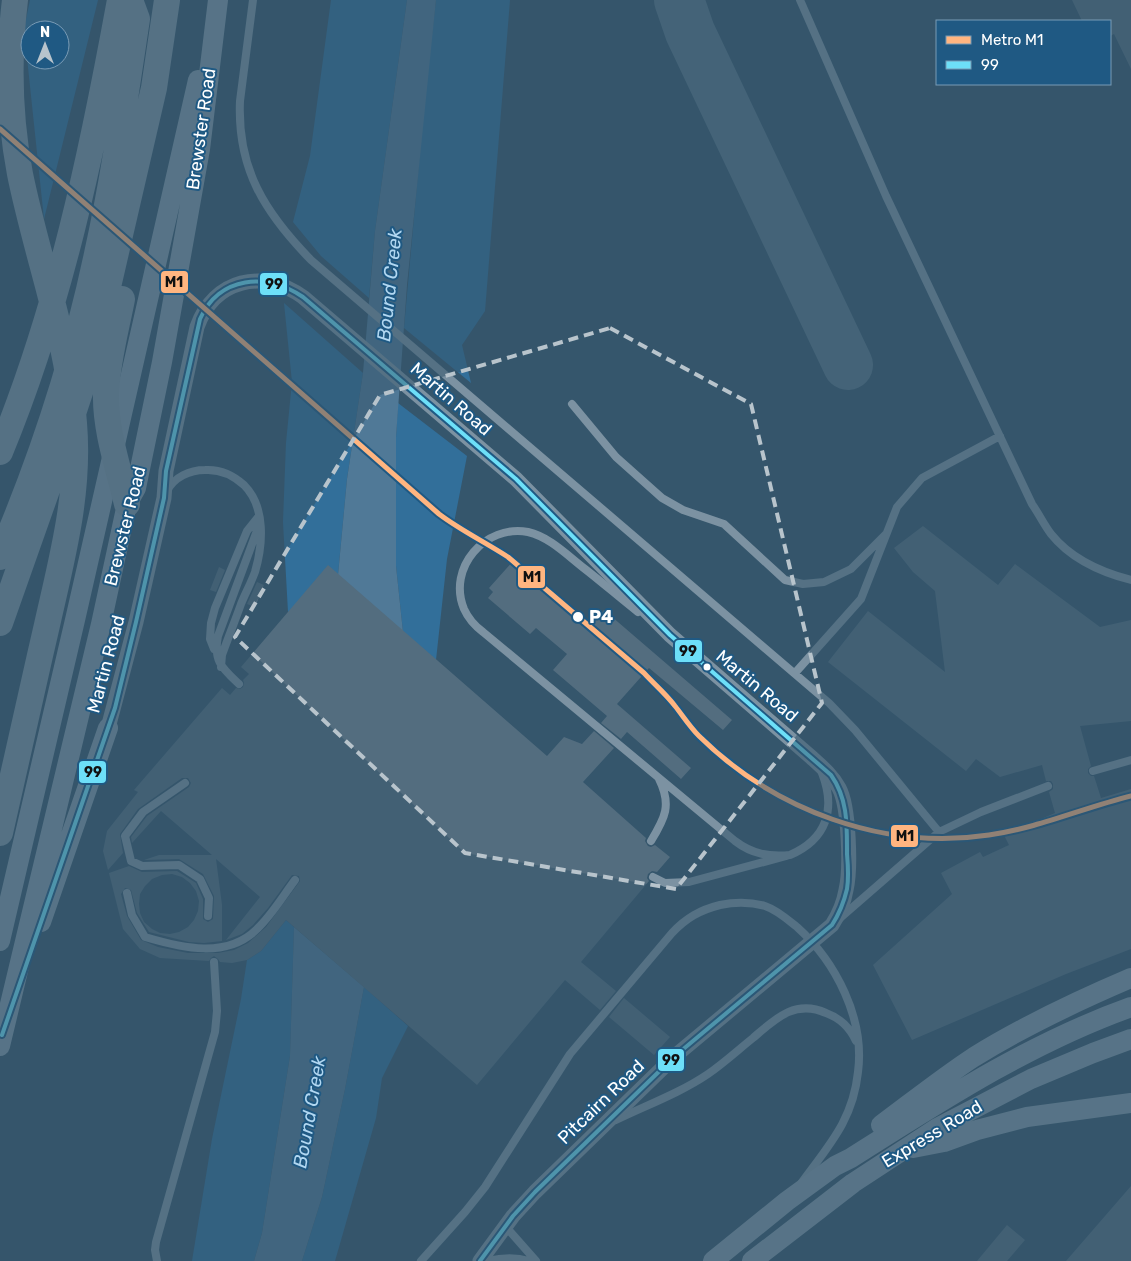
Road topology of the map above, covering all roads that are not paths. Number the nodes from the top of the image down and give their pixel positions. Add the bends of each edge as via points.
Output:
1 (15, 0) edge
2 (120, 0) edge
3 (130, 0) edge
4 (167, 0) edge
5 (218, 0) edge
6 (253, 0) edge
7 (800, 0) edge
8 (154, 88) junction
9 (572, 404) dead end
10 (1000, 436) junction
11 (114, 449) junction
12 (0, 452) edge
13 (164, 498) junction
14 (127, 504) junction
15 (259, 516) junction
16 (886, 534) junction
17 (0, 557) edge
18 (1131, 580) edge
19 (0, 623) edge
20 (216, 652) junction
21 (692, 655) junction
22 (221, 667) junction
23 (795, 673) junction
24 (240, 684) dead end
25 (55, 708) junction
26 (108, 728) junction
27 (74, 737) junction
28 (811, 756) junction
29 (1131, 760) edge
30 (1093, 770) dead end
31 (656, 775) junction
32 (185, 783) dead end
33 (1048, 786) dead end
34 (939, 832) junction
35 (0, 833) edge
36 (651, 841) dead end
37 (790, 855) junction
38 (653, 877) dead end
39 (295, 880) dead end
40 (127, 892) dead end
41 (208, 916) dead end
42 (832, 925) junction
43 (0, 941) edge
44 (812, 943) junction
45 (214, 962) dead end
46 (1131, 978) edge
47 (1131, 1007) edge
48 (1131, 1039) edge
49 (1, 1041) edge
50 (858, 1044) junction
51 (1131, 1103) edge
52 (1098, 1108) junction
53 (1131, 1110) edge
54 (603, 1126) junction
55 (902, 1150) junction
56 (835, 1166) junction
57 (786, 1202) junction
58 (506, 1227) junction
59 (158, 1261) edge
60 (421, 1261) edge
61 (480, 1261) edge
62 (488, 1261) edge
63 (529, 1261) edge
64 (536, 1261) edge
65 (713, 1261) edge
66 (752, 1261) edge

1 - 35 highway via 10,68 14,137 64,350 76,439 76,472 51,606
2 - 12 highway via 68,244 38,349
3 - 17 highway via 137,19 97,256 52,420
4 - 8 highway
5 - 11 street, Brewster Road
5 - 14 street, Brewster Road via 199,156 162,362 136,488
6 - 23 lane via 241,92 241,132 257,191 290,238 335,282
7 - 10 lane via 886,196
8 - 11 highway via 138,217 107,381 107,410
8 - 19 highway via 85,376
9 - 16 lane via 616,457 662,498 683,510 724,524 785,580 803,584 824,582 850,569
10 - 16 lane via 922,478 897,507
10 - 18 lane via 1032,504 1051,534 1073,556 1105,573
11 - 14 highway
11 - 25 street, Brewster Road
13 - 15 lane via 170,486 184,475 200,470 216,471 233,477 248,489
13 - 21 street, Martin Road via 166,471 203,311 214,298 234,285 252,281 278,284 303,297 536,498
13 - 26 street, Martin Road
14 - 27 street, Brewster Road
15 - 20 lane via 256,535 218,636
15 - 20 lane via 246,531 215,608 210,639
15 - 22 lane via 260,551 222,655
16 - 23 lane via 861,598
20 - 22 lane
21 - 28 street, Martin Road
21 - 31 lane via 555,545 538,535 510,531 492,536 473,552 461,577 462,603 475,626
22 - 24 lane
23 - 34 lane via 843,717
25 - 27 street via 63,728
25 - 43 street, Brewster Road
26 - 27 street via 93,739
26 - 49 street
27 - 49 street, Brewster Road
28 - 37 lane via 822,773 829,808 819,833 809,845
28 - 42 street, Martin Road via 836,782 845,806 847,888
29 - 30 lane
31 - 36 lane via 665,794 666,811
31 - 37 lane via 742,847 766,855
32 - 41 lane via 143,812 125,836 130,861 142,866 179,865 200,879 209,898
33 - 34 lane
34 - 42 lane
37 - 38 lane via 689,882 665,883
39 - 40 lane via 259,928 226,948 168,944 145,937 132,915
42 - 44 street, Pitcairn Road
44 - 50 lane via 844,992
44 - 54 street, Pitcairn Road via 689,1044
44 - 60 lane via 775,910 756,904 726,904 685,919 570,1054 484,1187
45 - 59 lane via 215,1032 156,1242
46 - 56 street via 1061,1009 973,1058 847,1150
47 - 56 street via 1023,1054
48 - 55 street, Express Road via 1023,1083
50 - 54 lane via 845,1024 831,1014 813,1009 795,1010 780,1016 696,1081
50 - 57 lane via 859,1071 844,1124
51 - 52 street
52 - 53 street
52 - 55 street via 1027,1117 944,1142
54 - 58 street, Pitcairn Road via 535,1192
55 - 66 street, Express Road via 853,1182
56 - 57 street
57 - 65 street
58 - 61 street, Pitcairn Road
58 - 64 lane
62 - 63 lane via 515,1258

